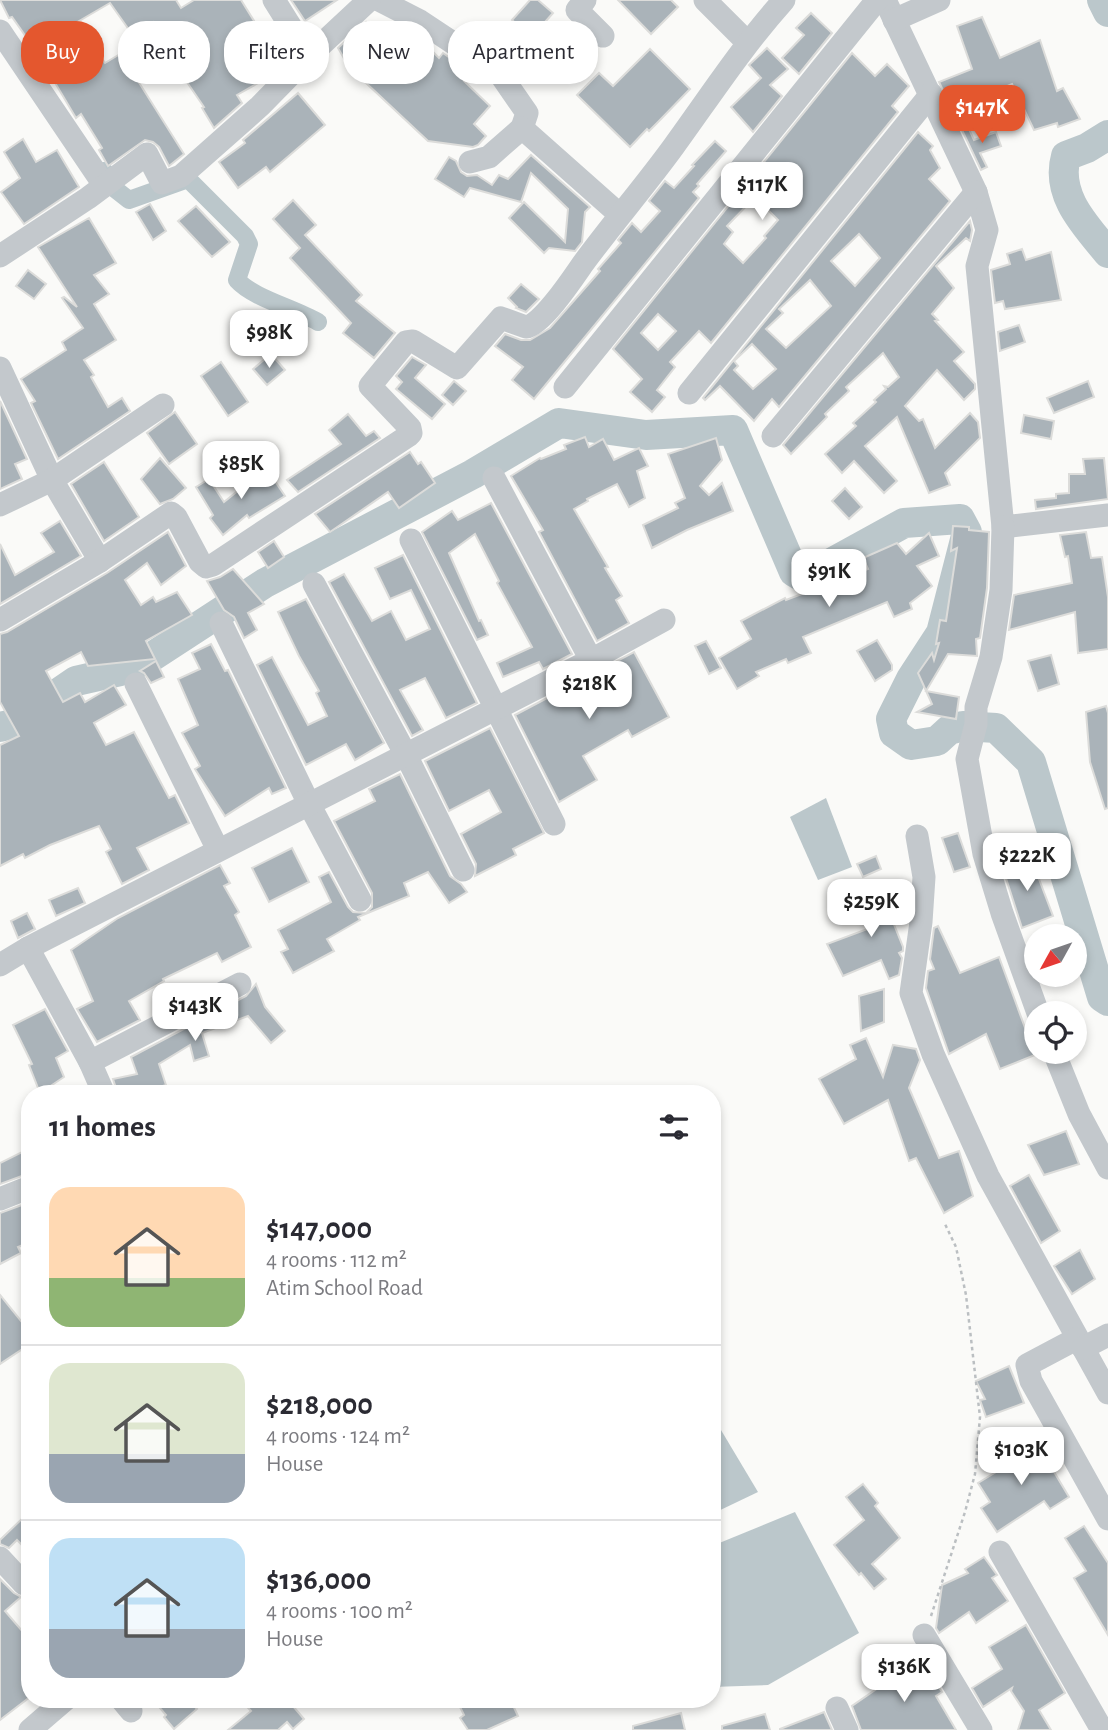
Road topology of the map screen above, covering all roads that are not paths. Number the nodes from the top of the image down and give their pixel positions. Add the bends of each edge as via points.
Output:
1 (274, 0) edge
2 (369, 0) edge
3 (379, 0) edge
4 (585, 0) edge
5 (705, 0) edge
6 (784, 0) edge
7 (877, 0) edge
8 (939, 0) edge
9 (890, 10) edge
10 (287, 21) edge
11 (0, 31) edge
12 (603, 36) dead end
13 (329, 37) edge
14 (747, 42) junction
15 (282, 84) edge
16 (931, 94) junction
17 (522, 128) junction
18 (470, 162) dead end
19 (109, 182) junction
20 (976, 192) junction
21 (619, 215) junction
22 (0, 256) edge
23 (0, 368) edge
24 (565, 387) dead end
25 (689, 393) dead end
26 (163, 405) dead end
27 (773, 436) dead end
28 (494, 478) dead end
29 (52, 480) junction
30 (0, 505) edge
31 (1108, 515) edge
32 (1003, 527) junction
33 (411, 540) dead end
34 (100, 561) junction
35 (314, 584) dead end
36 (0, 620) edge
37 (664, 620) dead end
38 (220, 623) dead end
39 (591, 660) junction
40 (136, 684) dead end
41 (497, 708) junction
42 (406, 755) junction
43 (309, 804) junction
44 (554, 824) dead end
45 (917, 836) dead end
46 (218, 850) junction
47 (463, 870) dead end
48 (360, 900) dead end
49 (28, 948) junction
50 (0, 965) edge
51 (240, 984) dead end
52 (1034, 1001) edge
53 (90, 1062) junction
54 (1059, 1064) edge
55 (100, 1085) edge
56 (1108, 1168) edge
57 (21, 1190) edge
58 (0, 1199) edge
59 (1108, 1335) edge
60 (1079, 1343) junction
61 (1108, 1393) edge
62 (1108, 1519) edge
63 (1000, 1552) dead end
64 (0, 1558) edge
65 (21, 1579) edge
66 (924, 1635) road end
67 (56, 1708) edge
68 (836, 1709) dead end
69 (30, 1730) edge
70 (847, 1730) edge
71 (981, 1730) edge
72 (1102, 1730) edge

1 - 10 street
2 - 13 street
3 - 17 street via 500,74 527,113
4 - 12 street via 577,10
5 - 14 street
6 - 14 street
7 - 24 street
8 - 9 street
9 - 16 street
11 - 19 street
14 - 21 street
15 - 19 street via 181,176 162,183 147,154
16 - 20 street
16 - 25 street
17 - 18 street via 489,157
17 - 21 street
19 - 22 street
20 - 27 street
20 - 32 street via 987,230 976,265
21 - 34 street via 531,327 501,318 457,368 413,341 405,342 370,386 410,428 408,436 213,565 206,567 200,562 171,513
23 - 29 street
26 - 29 street
28 - 39 street
29 - 30 street
29 - 34 street
31 - 32 street
32 - 52 street via 1001,590 991,657 967,759 985,854
33 - 41 street
34 - 36 street
35 - 42 street
37 - 39 street
38 - 43 street
39 - 41 street
40 - 46 street
41 - 42 street
41 - 44 street
42 - 43 street
42 - 47 street
43 - 46 street
43 - 48 street
45 - 60 street via 924,877 911,993 988,1176
46 - 49 street
49 - 50 street
49 - 53 street
51 - 53 street
53 - 55 street
54 - 56 street
57 - 58 street
59 - 60 street
60 - 61 street
60 - 62 street via 1027,1365 1031,1381
63 - 72 street
64 - 65 street
66 - 71 street
67 - 69 street
68 - 70 street

